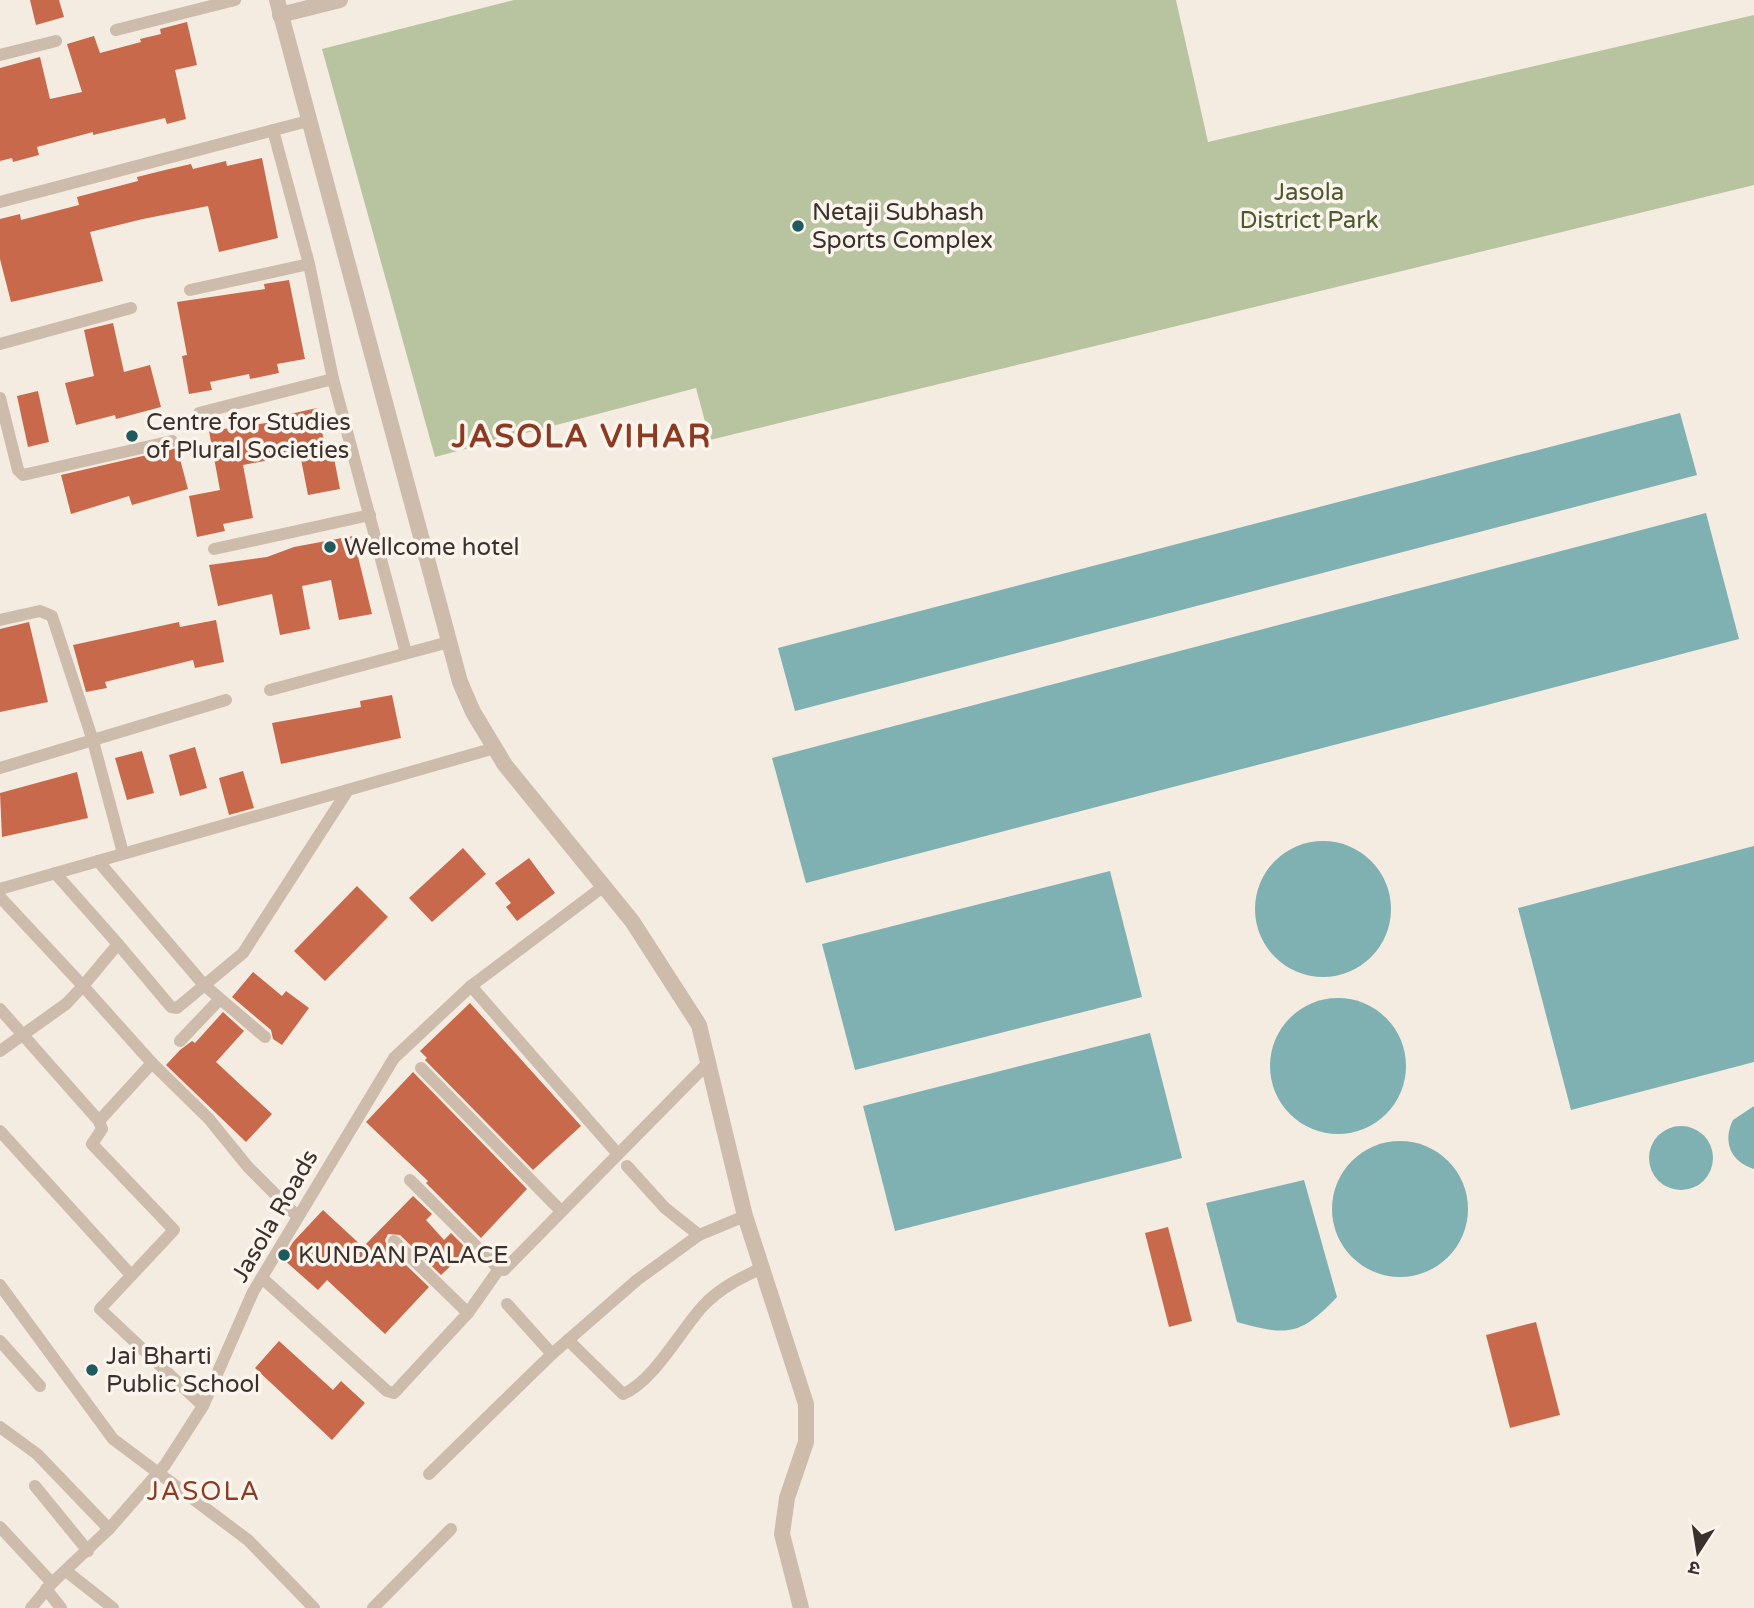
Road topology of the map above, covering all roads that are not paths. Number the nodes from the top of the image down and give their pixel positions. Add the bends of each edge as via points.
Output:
1 (234, 0) edge
2 (340, 0) edge
3 (279, 7) edge
4 (116, 30) dead end
5 (56, 41) dead end
6 (0, 55) edge
7 (309, 121) junction
8 (273, 131) junction
9 (0, 202) edge
10 (309, 264) junction
11 (190, 290) dead end
12 (131, 308) dead end
13 (0, 344) edge
14 (333, 379) junction
15 (0, 398) edge
16 (200, 413) dead end
17 (172, 441) dead end
18 (370, 515) junction
19 (214, 549) dead end
20 (0, 620) edge
21 (449, 642) junction
22 (406, 653) junction
23 (270, 690) dead end
24 (226, 700) dead end
25 (93, 741) junction
26 (495, 748) junction
27 (0, 768) edge
28 (348, 790) junction
29 (123, 853) junction
30 (98, 861) junction
31 (55, 873) junction
32 (604, 886) junction
33 (0, 889) edge
34 (0, 897) edge
35 (118, 944) junction
36 (204, 985) junction
37 (83, 986) junction
38 (471, 986) junction
39 (219, 1000) junction
40 (0, 1009) edge
41 (23, 1034) junction
42 (265, 1037) dead end
43 (180, 1041) dead end
44 (0, 1051) edge
45 (709, 1062) junction
46 (152, 1063) junction
47 (421, 1068) dead end
48 (99, 1121) junction
49 (0, 1131) edge
50 (617, 1153) junction
51 (627, 1166) dead end
52 (410, 1180) dead end
53 (561, 1211) junction
54 (746, 1216) junction
55 (298, 1217) junction
56 (699, 1236) junction
57 (394, 1241) dead end
58 (762, 1268) junction
59 (499, 1269) junction
60 (131, 1275) junction
61 (262, 1278) junction
62 (0, 1285) edge
63 (507, 1304) dead end
64 (468, 1313) junction
65 (568, 1340) junction
66 (0, 1341) edge
67 (552, 1353) junction
68 (40, 1387) dead end
69 (203, 1406) junction
70 (0, 1427) edge
71 (158, 1474) junction
72 (429, 1475) dead end
73 (35, 1486) dead end
74 (0, 1527) edge
75 (109, 1529) junction
76 (451, 1529) dead end
77 (88, 1551) junction
78 (66, 1571) junction
79 (49, 1586) junction
80 (31, 1608) edge
81 (61, 1608) edge
82 (113, 1608) edge
83 (314, 1608) edge
84 (373, 1608) edge
85 (801, 1608) edge

1 - 4 street
2 - 3 street
3 - 7 street
5 - 6 street
7 - 8 street
7 - 21 street
8 - 9 street
8 - 10 street
10 - 11 street
10 - 14 street
12 - 13 street
14 - 16 street
14 - 18 street
15 - 17 street via 23,475
18 - 19 street
18 - 22 street
20 - 25 street via 40,611 52,616
21 - 22 street
21 - 26 street via 460,682
22 - 23 street
24 - 25 street
25 - 27 street
25 - 29 street
26 - 28 street
26 - 32 street
28 - 29 street
28 - 36 street via 243,953
29 - 30 street
30 - 31 street
30 - 36 street
31 - 33 street
31 - 35 street
32 - 38 street, Jasola Roads
32 - 45 street via 632,921 698,1025
34 - 37 street
35 - 36 street via 174,1009
35 - 37 street
36 - 39 street
37 - 41 street
37 - 46 street
38 - 50 street
38 - 55 street, Jasola Roads via 394,1058
39 - 42 street
39 - 43 street
40 - 41 street
41 - 44 street
41 - 48 street
45 - 50 street
45 - 54 street
46 - 48 street
46 - 55 street
47 - 53 street
48 - 60 street via 102,1129 92,1144 174,1230
49 - 60 street
50 - 53 street
51 - 56 street via 665,1208
52 - 59 street
53 - 59 street via 509,1268
54 - 56 street
54 - 58 street
55 - 61 street, Jasola Roads
56 - 65 street via 637,1280
57 - 64 street
58 - 65 street via 727,1285 704,1305 645,1378 623,1394
58 - 85 street via 806,1404 806,1442 787,1498 782,1534
59 - 64 street
60 - 69 street via 101,1312
61 - 64 street via 390,1392 398,1390
61 - 69 street, Jasola Roads
62 - 71 street via 113,1439
63 - 67 street
65 - 67 street
66 - 68 street
67 - 72 street
69 - 71 street, Jasola Roads
70 - 75 street via 37,1454
71 - 75 street, Jasola Roads
71 - 83 street via 248,1540
73 - 77 street
74 - 79 street
75 - 77 street, Jasola Roads
76 - 84 street
77 - 78 street, Jasola Roads
78 - 79 street, Jasola Roads
78 - 82 street
79 - 80 street, Jasola Roads
79 - 81 street

